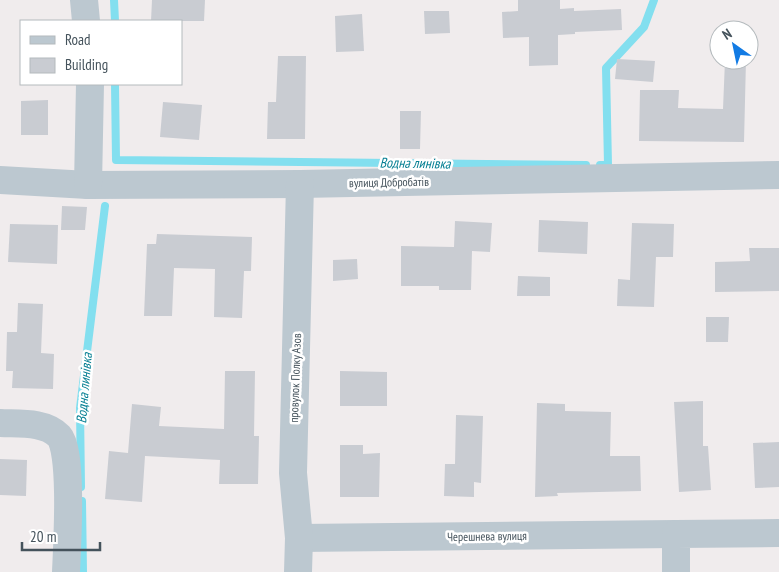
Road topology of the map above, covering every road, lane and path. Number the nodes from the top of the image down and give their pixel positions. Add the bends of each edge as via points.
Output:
1 (84, 0) edge
2 (86, 20) edge
3 (90, 85) edge
4 (779, 175) edge
5 (0, 180) edge
6 (300, 184) junction
7 (88, 185) junction
8 (0, 423) edge
9 (779, 533) edge
10 (676, 534) junction
11 (299, 538) junction
12 (66, 572) edge
13 (298, 572) edge
14 (676, 572) edge

1 - 2 street
3 - 7 street
4 - 6 street, вулиця Добробатів
5 - 7 street, вулиця Добробатів
6 - 7 street, вулиця Добробатів
6 - 11 street, провулок Полку Азов via 292,473
8 - 12 street via 45,428 54,431 63,442 68,480
9 - 10 street, Черешнева вулиця
10 - 11 street, Черешнева вулиця
10 - 14 street
11 - 13 street, провулок Полку Азов

